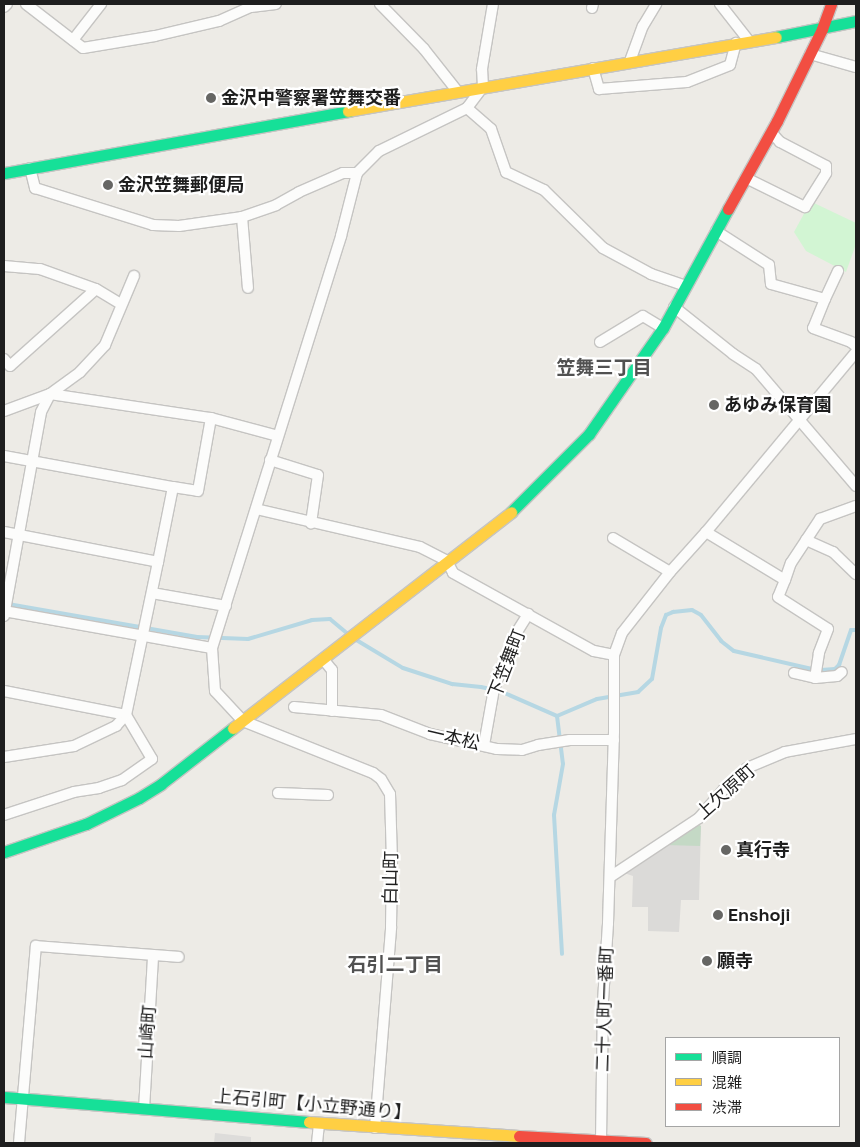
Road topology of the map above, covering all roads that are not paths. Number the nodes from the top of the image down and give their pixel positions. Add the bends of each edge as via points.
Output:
1 (7, 4) edge
2 (26, 4) edge
3 (101, 4) edge
4 (276, 4) edge
5 (380, 4) edge
6 (493, 4) edge
7 (656, 4) edge
8 (720, 4) edge
9 (831, 4) edge
10 (247, 5) edge
11 (4, 7) edge
12 (856, 21) edge
13 (822, 29) junction
14 (73, 40) junction
15 (749, 41) junction
16 (736, 43) junction
17 (810, 54) junction
18 (630, 61) junction
19 (856, 67) edge
20 (593, 68) junction
21 (483, 87) junction
22 (458, 92) junction
23 (467, 108) junction
24 (771, 132) junction
25 (30, 168) junction
26 (4, 173) edge
27 (357, 173) junction
28 (746, 178) junction
29 (242, 217) junction
30 (716, 232) junction
31 (4, 266) edge
32 (838, 271) dead end
33 (134, 276) dead end
34 (686, 286) junction
35 (248, 288) dead end
36 (96, 290) junction
37 (825, 299) junction
38 (121, 304) junction
39 (674, 307) junction
40 (663, 328) junction
41 (600, 342) dead end
42 (856, 346) edge
43 (856, 352) edge
44 (4, 360) edge
45 (50, 394) junction
46 (4, 411) edge
47 (211, 418) junction
48 (799, 418) junction
49 (278, 436) junction
50 (4, 456) edge
51 (270, 460) junction
52 (32, 462) junction
53 (856, 486) edge
54 (173, 487) junction
55 (856, 506) edge
56 (256, 509) junction
57 (311, 523) junction
58 (4, 532) edge
59 (706, 532) junction
60 (20, 535) junction
61 (613, 538) dead end
62 (806, 540) junction
63 (447, 561) junction
64 (158, 562) junction
65 (670, 572) junction
66 (856, 574) edge
67 (784, 580) junction
68 (152, 593) junction
69 (226, 606) junction
70 (4, 613) edge
71 (528, 614) junction
72 (144, 636) junction
73 (212, 648) junction
74 (614, 655) junction
75 (323, 658) junction
76 (842, 672) dead end
77 (794, 673) dead end
78 (815, 678) junction
79 (4, 691) edge
80 (294, 707) dead end
81 (332, 711) junction
82 (126, 716) junction
83 (244, 722) junction
84 (856, 739) edge
85 (614, 740) junction
86 (484, 745) junction
87 (4, 757) edge
88 (278, 793) dead end
89 (328, 795) dead end
90 (4, 815) edge
91 (4, 852) edge
92 (610, 876) junction
93 (154, 956) junction
94 (179, 957) dead end
95 (4, 1096) edge
96 (22, 1100) junction
97 (144, 1109) junction
98 (319, 1123) junction
99 (375, 1128) junction
100 (444, 1138) edge
101 (480, 1139) edge
102 (601, 1141) junction
103 (19, 1143) edge
104 (317, 1143) edge
105 (646, 1143) edge

1 - 11 street
2 - 14 street
3 - 14 street
4 - 10 street
5 - 22 street via 424,49
6 - 21 street via 482,69
7 - 18 street via 643,26
8 - 15 street
9 - 13 street
10 - 14 street via 219,21 156,36 83,48
12 - 13 street
13 - 15 street
13 - 17 street
15 - 16 street
16 - 18 street
16 - 20 street via 730,65 687,82 599,90
17 - 19 street
17 - 24 street
18 - 20 street
20 - 21 street
21 - 22 street
21 - 23 street
22 - 25 street
23 - 27 street via 379,151
23 - 34 street via 491,129 506,172 544,190 585,232 610,252 651,274
24 - 28 street
24 - 28 street via 780,142 826,166 826,173 805,206
25 - 26 street
25 - 29 street via 35,188 153,225 179,226
27 - 29 street via 343,173 276,205
27 - 49 street via 341,236
28 - 30 street
29 - 35 street
30 - 34 street
30 - 37 street via 769,265 771,284
31 - 36 street via 40,269
32 - 37 street
33 - 38 street
34 - 39 street
36 - 38 street
36 - 44 street via 10,366
37 - 42 street via 813,328
38 - 45 street via 105,345 80,372
39 - 40 street
39 - 48 street via 756,369
40 - 41 street via 643,316
40 - 63 street via 589,434 519,506
43 - 48 street, 二十人町一番町
45 - 46 street
45 - 47 street
45 - 52 street via 41,412
47 - 49 street
47 - 54 street via 198,491
48 - 53 street
48 - 59 street, 二十人町一番町
49 - 51 street
50 - 52 street
51 - 56 street
51 - 57 street via 318,475
52 - 54 street
52 - 60 street
54 - 64 street
55 - 62 street via 820,519
56 - 57 street
56 - 69 street
57 - 63 street via 420,547
58 - 60 street
59 - 65 street, 二十人町一番町
59 - 67 street
60 - 64 street
60 - 70 street
61 - 65 street
62 - 66 street via 833,552
62 - 67 street
63 - 71 street via 452,573
63 - 75 street
64 - 68 street
65 - 74 street, 二十人町一番町 via 622,633
67 - 78 street via 778,597 828,629 819,652
68 - 69 street
68 - 72 street
69 - 73 street
70 - 72 street
71 - 74 street via 594,651
71 - 86 street, 下笠舞町 via 515,635 494,689
72 - 73 street
72 - 82 street
73 - 83 street via 215,691
74 - 85 street, 二十人町一番町
75 - 81 street via 332,670
75 - 83 street
76 - 78 street via 837,676
77 - 78 street
79 - 82 street
80 - 81 street, 一本松
81 - 86 street, 一本松 via 381,715 430,734
82 - 87 street via 116,726 74,746
82 - 90 street via 152,759 122,780
83 - 91 street via 138,798 86,824
83 - 99 street, 白山町 via 373,773 390,794 391,927
84 - 92 street, 上欠原町 via 785,752 747,768 699,818
85 - 86 street, 一本松 via 570,740 522,750
85 - 92 street, 二十人町一番町
88 - 89 street
92 - 102 street, 二十人町一番町 via 603,993
93 - 94 street
93 - 96 street via 36,946
93 - 97 street, 山崎町
95 - 96 street, 上石引町【小立野通り】
96 - 97 street, 上石引町【小立野通り】
96 - 103 street
97 - 98 street, 上石引町【小立野通り】
98 - 99 street, 上石引町【小立野通り】
98 - 104 street
99 - 100 street, 上石引町【小立野通り】
100 - 101 street, 上石引町【小立野通り】
101 - 102 street, 上石引町【小立野通り】
102 - 105 street, 上石引町【小立野通り】

